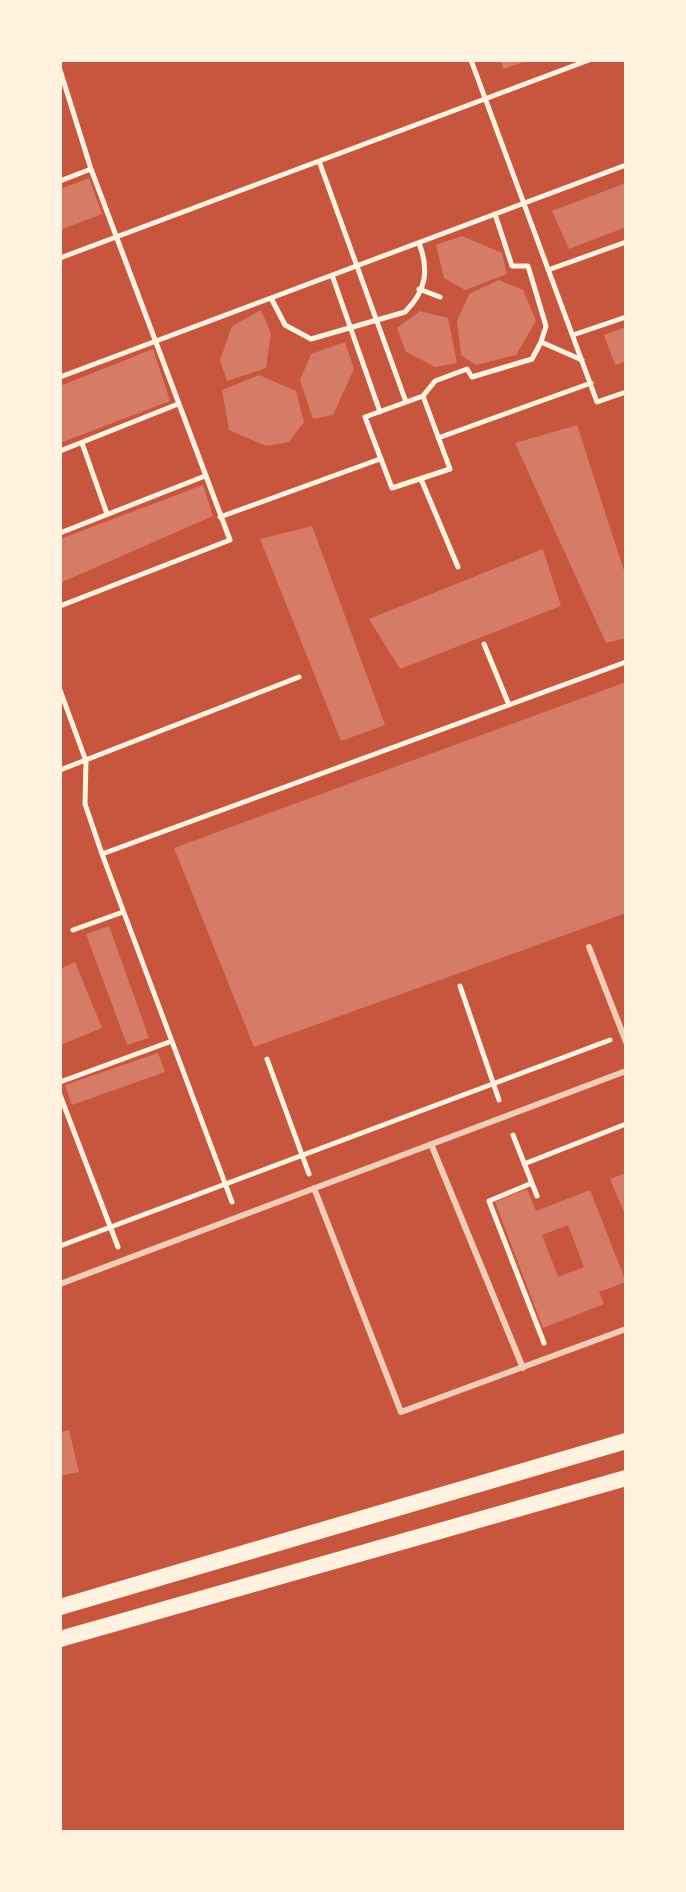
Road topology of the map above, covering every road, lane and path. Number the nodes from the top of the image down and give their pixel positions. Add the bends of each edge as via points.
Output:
1 (471, 60) edge
2 (589, 60) edge
3 (60, 70) edge
4 (485, 99) junction
5 (319, 161) junction
6 (626, 165) edge
7 (91, 169) junction
8 (60, 181) edge
9 (524, 203) junction
10 (495, 214) junction
11 (116, 237) junction
12 (626, 242) edge
13 (419, 243) junction
14 (60, 258) edge
15 (357, 266) junction
16 (548, 270) junction
17 (332, 275) junction
18 (419, 289) junction
19 (440, 297) dead end
20 (271, 298) junction
21 (626, 317) edge
22 (377, 320) junction
23 (350, 329) junction
24 (573, 335) junction
25 (155, 342) junction
26 (541, 342) junction
27 (582, 360) junction
28 (60, 377) edge
29 (591, 383) junction
30 (626, 392) edge
31 (423, 396) junction
32 (406, 402) junction
33 (178, 404) junction
34 (380, 412) junction
35 (438, 438) junction
36 (82, 443) junction
37 (60, 451) edge
38 (380, 459) junction
39 (205, 476) junction
40 (421, 479) junction
41 (107, 514) junction
42 (220, 517) junction
43 (60, 533) edge
44 (458, 567) dead end
45 (60, 606) edge
46 (484, 644) dead end
47 (626, 662) edge
48 (299, 677) dead end
49 (60, 690) edge
50 (509, 705) junction
51 (86, 761) junction
52 (60, 770) edge
53 (102, 854) junction
54 (123, 912) junction
55 (73, 930) dead end
56 (589, 947) dead end
57 (460, 986) dead end
58 (625, 1038) edge
59 (172, 1041) junction
60 (267, 1059) dead end
61 (626, 1071) edge
62 (60, 1082) edge
63 (493, 1086) junction
64 (60, 1095) edge
65 (499, 1100) dead end
66 (626, 1124) edge
67 (513, 1135) dead end
68 (431, 1144) junction
69 (303, 1156) junction
70 (524, 1164) junction
71 (532, 1183) junction
72 (225, 1185) junction
73 (314, 1188) junction
74 (537, 1196) dead end
75 (237, 1215) junction
76 (112, 1227) junction
77 (60, 1246) edge
78 (122, 1260) junction
79 (60, 1284) edge
80 (626, 1329) edge
81 (544, 1344) dead end
82 (523, 1368) junction
83 (626, 1441) edge
84 (626, 1478) edge
85 (60, 1607) edge
86 (60, 1639) edge

1 - 4 path
2 - 4 path
3 - 7 path
4 - 5 path
4 - 9 path
5 - 11 path
5 - 15 path
6 - 9 path
7 - 8 path
7 - 11 path
9 - 10 path
9 - 16 path
10 - 13 path
10 - 26 path via 512,266 528,266 546,326
11 - 14 path
11 - 25 path
12 - 16 path
13 - 15 path
13 - 18 path via 427,269
15 - 17 path
15 - 22 path
16 - 24 path
17 - 20 path
17 - 23 path
18 - 19 path
18 - 22 path via 405,312
20 - 23 path via 285,325 305,337
20 - 25 path
21 - 24 path
22 - 23 path
22 - 32 path
23 - 34 path
24 - 27 path
25 - 28 path
25 - 33 path
26 - 27 path
26 - 31 path via 532,359 472,377 467,369 435,381
27 - 29 path
29 - 30 path via 597,402
29 - 35 path
31 - 32 path
31 - 35 path
32 - 34 path
33 - 36 path
33 - 39 path
34 - 38 path via 365,417
35 - 40 path via 450,469
36 - 37 path
36 - 41 path
38 - 40 path via 392,488
38 - 42 path
39 - 41 path
39 - 42 path
40 - 44 path
41 - 43 path
42 - 45 path via 230,540
46 - 50 path
47 - 50 path
48 - 51 path
49 - 51 path
50 - 53 path
51 - 52 path
51 - 53 path via 85,804
53 - 54 path
54 - 55 path
54 - 59 path
56 - 58 lane
57 - 63 path
58 - 63 path
59 - 62 path
59 - 72 path
60 - 69 path
61 - 68 lane
63 - 65 path
63 - 69 path
64 - 76 path
66 - 70 path
67 - 70 path
68 - 73 lane
68 - 82 lane
69 - 72 path
69 - 73 path
70 - 71 path
71 - 74 path
71 - 81 path via 489,1201
72 - 75 path
72 - 76 path
73 - 75 lane
73 - 82 lane via 401,1412
75 - 78 lane
76 - 77 path
76 - 78 path
78 - 79 lane
80 - 82 lane
83 - 85 main road
84 - 86 main road

